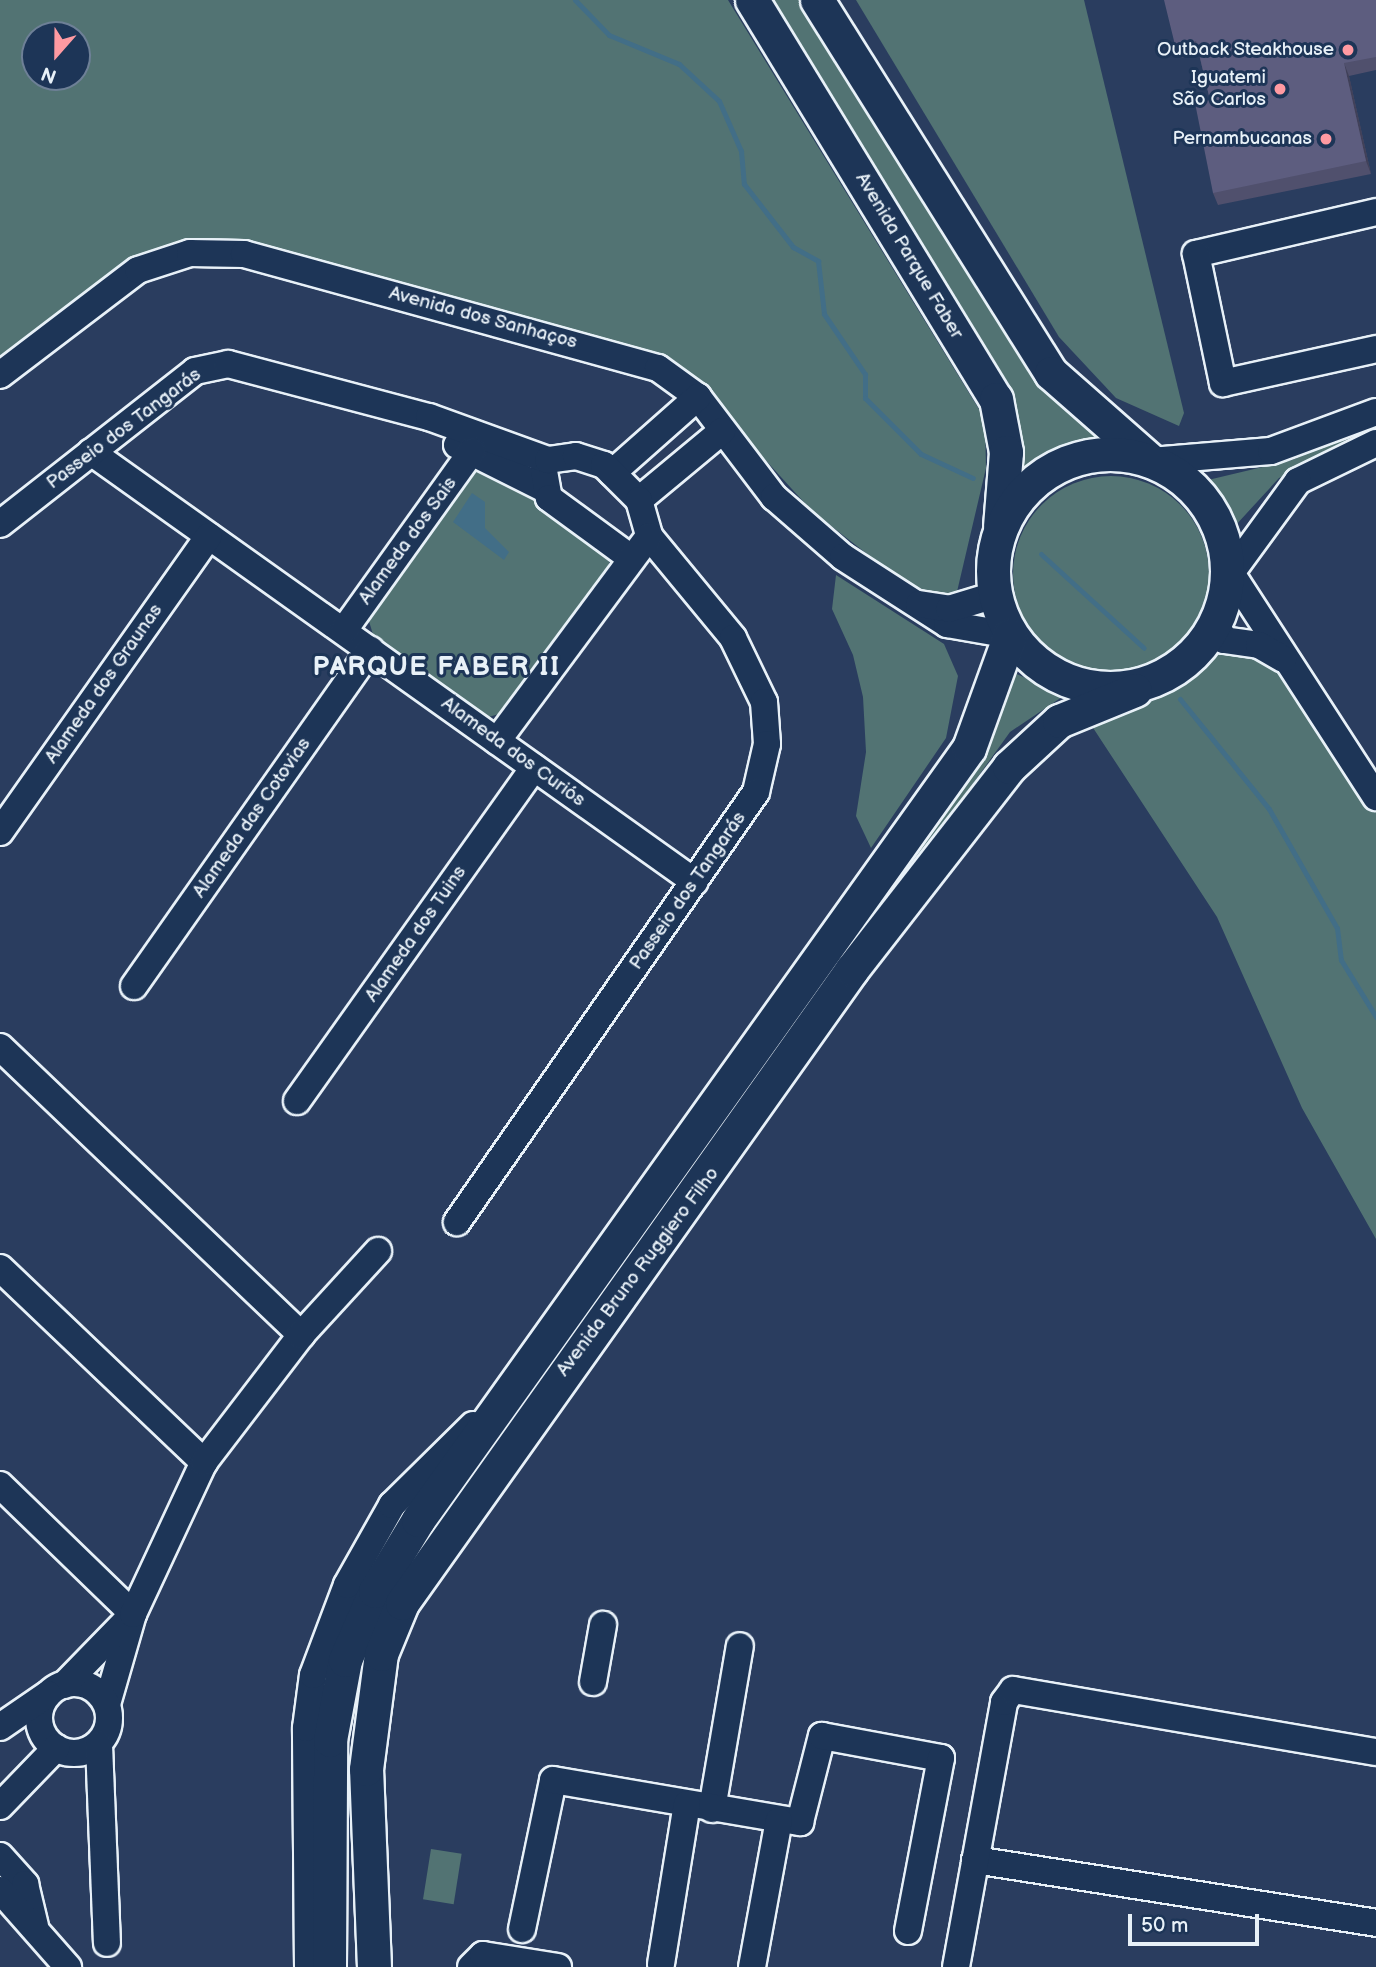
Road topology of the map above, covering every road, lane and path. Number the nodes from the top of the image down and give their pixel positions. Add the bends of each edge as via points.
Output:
1 (752, 0) edge
2 (817, 0) edge
3 (1376, 212) edge
4 (1376, 349) edge
5 (0, 375) edge
6 (698, 397) junction
7 (380, 408) junction
8 (1376, 412) edge
9 (722, 431) junction
10 (1376, 443) edge
11 (472, 451) junction
12 (91, 452) junction
13 (548, 460) junction
14 (1151, 461) junction
15 (612, 473) junction
16 (542, 488) junction
17 (639, 500) junction
18 (0, 524) edge
19 (999, 530) junction
20 (209, 536) junction
21 (649, 536) junction
22 (631, 558) junction
23 (1231, 573) junction
24 (995, 595) junction
25 (911, 602) junction
26 (1216, 624) junction
27 (344, 630) junction
28 (1010, 635) junction
29 (370, 650) junction
30 (1289, 665) junction
31 (1135, 690) junction
32 (497, 741) junction
33 (534, 768) junction
34 (1376, 797) edge
35 (0, 832) edge
36 (695, 882) junction
37 (822, 951) junction
38 (852, 969) junction
39 (134, 986) dead end
40 (0, 1047) edge
41 (297, 1101) dead end
42 (457, 1222) dead end
43 (378, 1251) dead end
44 (0, 1268) edge
45 (301, 1335) junction
46 (516, 1381) junction
47 (204, 1462) junction
48 (0, 1485) edge
49 (133, 1614) junction
50 (603, 1625) dead end
51 (740, 1646) dead end
52 (593, 1682) dead end
53 (56, 1690) junction
54 (107, 1704) junction
55 (0, 1727) edge
56 (99, 1745) junction
57 (56, 1748) junction
58 (1376, 1752) edge
59 (0, 1806) edge
60 (700, 1807) junction
61 (779, 1821) junction
62 (372, 1841) junction
63 (331, 1842) junction
64 (0, 1856) edge
65 (975, 1860) junction
66 (0, 1890) edge
67 (1376, 1923) edge
68 (35, 1926) junction
69 (522, 1929) dead end
70 (908, 1931) dead end
71 (107, 1943) dead end
72 (661, 1964) dead end
73 (68, 1967) edge
74 (309, 1967) edge
75 (329, 1967) edge
76 (374, 1967) edge
77 (471, 1967) edge
78 (558, 1967) edge
79 (752, 1967) edge
80 (956, 1967) edge

1 - 19 main road, Avenida Parque Faber via 996,399 1006,452
2 - 14 main road via 1051,373
3 - 4 street via 1196,254 1223,383
5 - 6 street, Avenida dos Sanhaços via 138,270 190,253 228,251 635,359
6 - 9 street, Avenida dos Sanhaços
6 - 15 street
7 - 11 street, Passeio dos Tangarás
7 - 12 street, Passeio dos Tangarás via 228,364 210,366
7 - 13 street, Passeio dos Tangarás via 440,421
8 - 14 street via 1271,451
9 - 17 street
9 - 25 street, Avenida dos Sanhaços via 805,526
10 - 23 street via 1298,481
11 - 16 street, Passeio dos Tangarás
11 - 27 street, Alameda dos Sais
12 - 18 street, Passeio dos Tangarás
12 - 20 street, Alameda dos Curiós
13 - 15 street, Passeio dos Tangarás via 576,456
13 - 16 street
14 - 19 main road via 1090,455 1052,469 1020,495
14 - 23 main road via 1205,501
15 - 17 street, Passeio dos Tangarás
16 - 22 street, Passeio dos Tangarás
17 - 21 street, Passeio dos Tangarás
19 - 24 main road
20 - 27 street, Alameda dos Curiós
20 - 35 street, Alameda dos Graunas
21 - 22 street
21 - 36 street, Passeio dos Tangarás via 733,638 764,702 767,744 756,792
22 - 32 street
23 - 26 main road
23 - 30 street
24 - 25 street, Avenida dos Sanhaços via 949,609
24 - 28 main road
25 - 28 street, Avenida dos Sanhaços via 962,631
26 - 30 street via 1224,640 1259,645
26 - 31 main road via 1180,666
27 - 29 street, Alameda dos Curiós
28 - 31 main road via 1044,668 1069,681
28 - 37 main road, Avenida Bruno Ruggiero Filho via 969,748
29 - 32 street, Alameda dos Curiós
29 - 39 street, Alameda das Cotovias
30 - 34 street
31 - 38 main road, Avenida Bruno Ruggiero Filho via 1059,721 1023,751
32 - 33 street, Alameda dos Curiós
33 - 36 street, Alameda dos Curiós
33 - 41 street, Alameda dos Tuins
36 - 42 street, Passeio dos Tangarás
37 - 38 main road
37 - 46 main road, Avenida Bruno Ruggiero Filho via 688,1149
38 - 62 main road, Avenida Bruno Ruggiero Filho via 752,1119 638,1266 402,1603 382,1654 371,1707 366,1769
40 - 45 street
43 - 45 street
44 - 47 street
45 - 47 street
46 - 63 main road, Avenida Bruno Ruggiero Filho via 418,1520 358,1627 330,1740
46 - 74 street, Avenida Bruno Ruggiero Filho via 392,1505 347,1585 313,1675 306,1727
47 - 49 street
48 - 49 street
49 - 53 street
49 - 54 street
50 - 52 street
51 - 60 street
53 - 54 street via 84,1685
53 - 55 street
53 - 57 street via 39,1720
54 - 56 street via 108,1726
56 - 57 street via 78,1753
56 - 71 street
57 - 59 street
58 - 65 street via 1013,1690 1004,1702
60 - 61 street
60 - 69 street via 553,1780
60 - 72 street
61 - 70 street via 800,1822 822,1736 941,1758
61 - 79 street
62 - 63 main road
62 - 76 main road, Avenida Bruno Ruggiero Filho
63 - 75 main road, Avenida Bruno Ruggiero Filho
64 - 68 street via 25,1884
65 - 67 street
65 - 80 street
66 - 68 street
68 - 73 street
77 - 78 street via 483,1955

